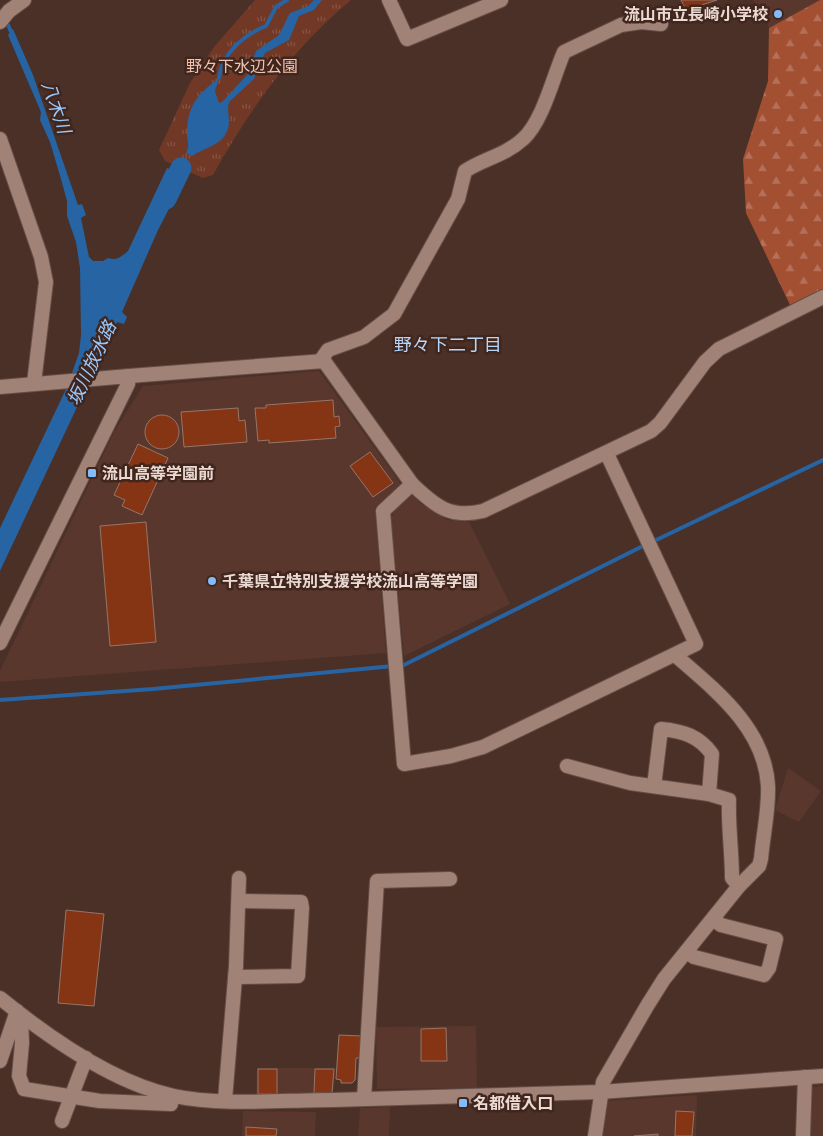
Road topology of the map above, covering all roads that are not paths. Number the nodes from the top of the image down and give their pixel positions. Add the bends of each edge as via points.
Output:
1 (24, 0) edge
2 (389, 0) edge
3 (502, 0) edge
4 (0, 22) edge
5 (661, 24) dead end
6 (0, 139) edge
7 (7, 178) edge
8 (823, 297) edge
9 (321, 360) junction
10 (124, 377) junction
11 (40, 383) junction
12 (0, 386) edge
13 (607, 454) junction
14 (412, 484) junction
15 (0, 643) edge
16 (675, 655) junction
17 (567, 766) dead end
18 (654, 786) junction
19 (709, 794) junction
20 (239, 878) dead end
21 (450, 879) dead end
22 (739, 886) junction
23 (239, 901) junction
24 (714, 920) junction
25 (687, 952) junction
26 (235, 977) junction
27 (0, 998) edge
28 (19, 1013) junction
29 (86, 1058) junction
30 (0, 1061) edge
31 (823, 1076) edge
32 (805, 1077) junction
33 (600, 1092) junction
34 (71, 1096) junction
35 (364, 1099) junction
36 (225, 1100) junction
37 (171, 1104) dead end
38 (62, 1121) dead end
39 (595, 1136) edge
40 (804, 1136) edge

1 - 4 street
2 - 3 street via 406,39
5 - 9 street via 621,25 564,52 536,122 524,139 495,158 465,171 458,199 394,314 364,337 328,350
6 - 7 street
7 - 11 street via 41,257 46,282
8 - 13 street via 719,349 705,362 660,423
9 - 10 street
9 - 14 street
10 - 11 street
10 - 15 street via 128,384
11 - 12 street
13 - 14 street via 483,512 471,514 457,515 444,510
13 - 16 street via 696,644
14 - 16 street via 383,511 404,764 484,747
16 - 22 street via 735,712 753,737 764,762 768,800 761,859
17 - 18 street
18 - 19 street
18 - 19 street via 661,729 682,731 703,741 712,754
19 - 22 street via 729,800 732,878
20 - 23 street
21 - 35 street via 377,881
22 - 24 street
23 - 26 street
23 - 26 street via 301,902 302,908 298,976
24 - 25 street
24 - 25 street via 721,925 776,939 769,968 764,975 694,957
25 - 33 street via 647,1006
26 - 36 street
27 - 28 street
28 - 29 street
28 - 30 street
28 - 34 street via 22,1043 19,1076 24,1089
29 - 34 street
29 - 36 street via 138,1084 174,1096
31 - 32 street
32 - 33 street
32 - 40 street
33 - 35 street
33 - 39 street
34 - 37 street via 100,1101
34 - 38 street
35 - 36 street

